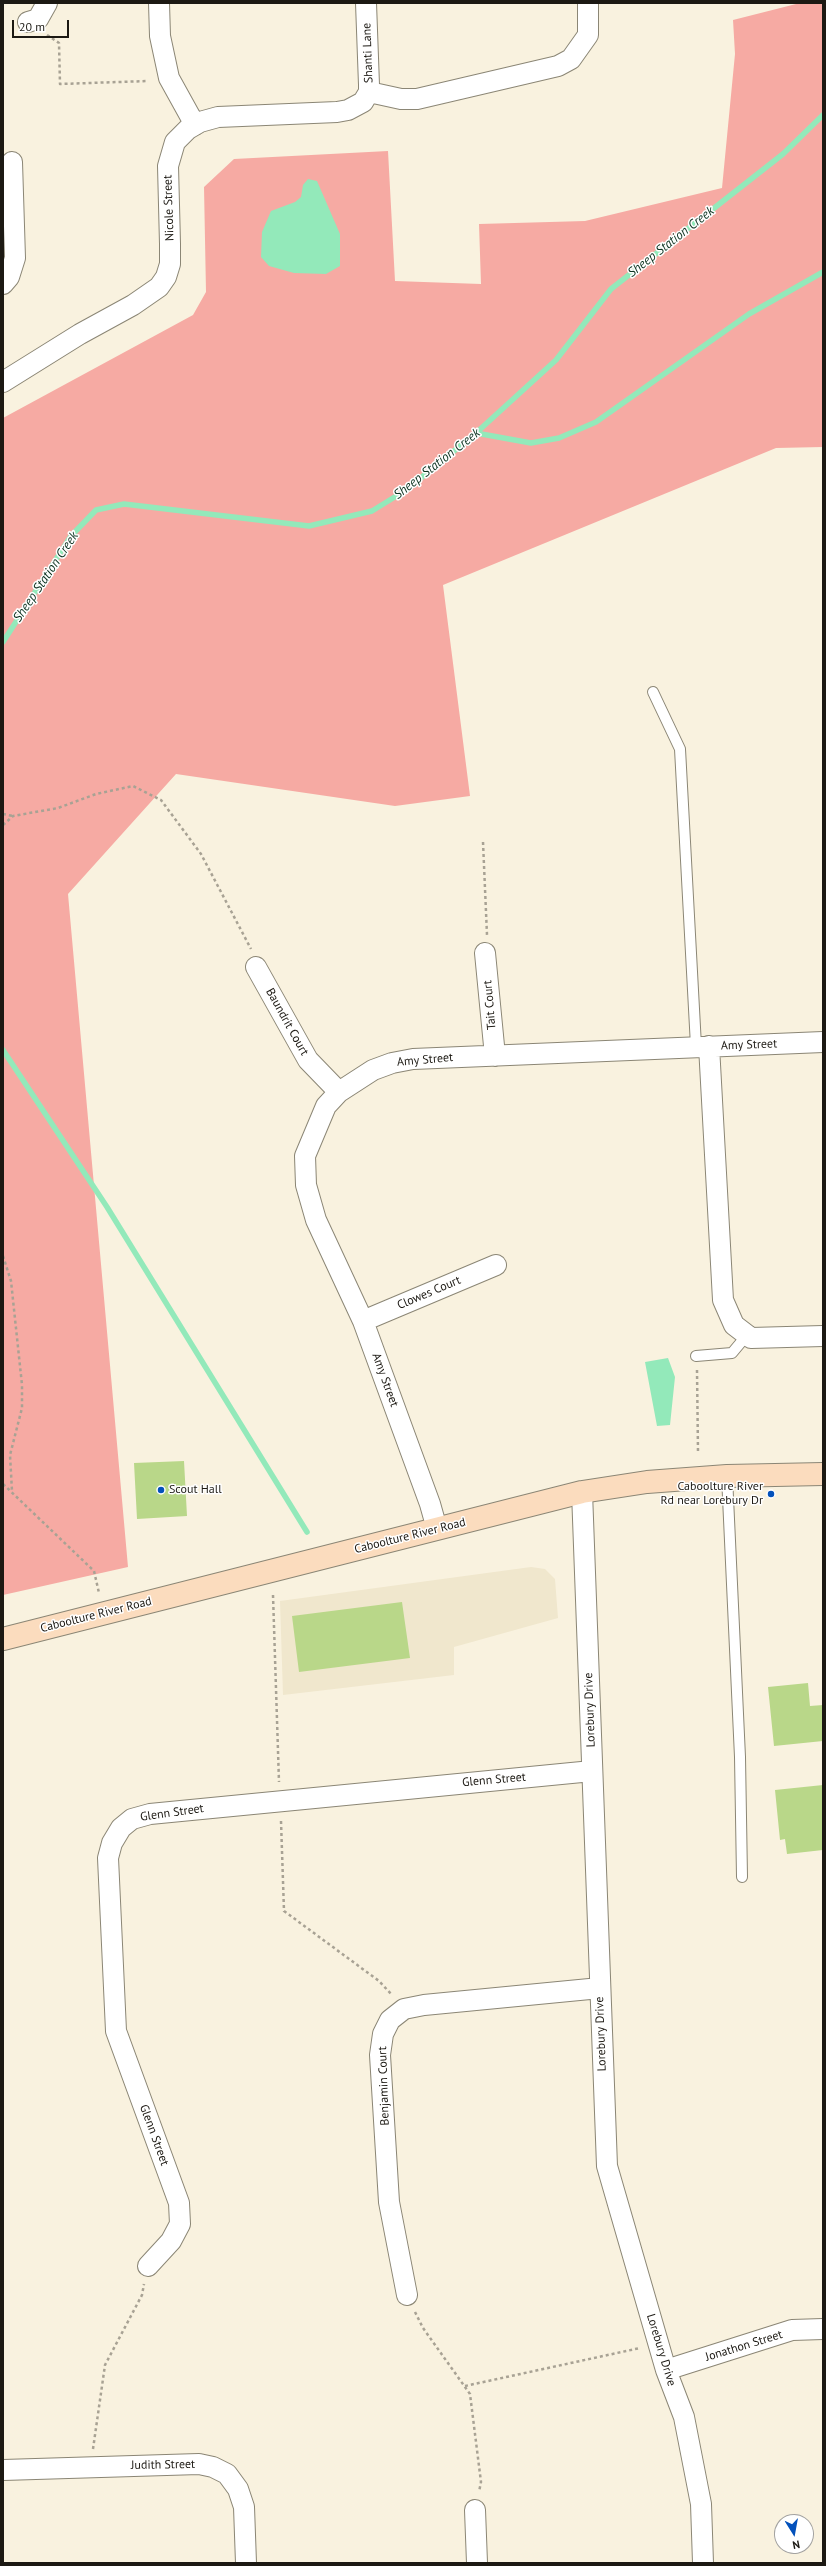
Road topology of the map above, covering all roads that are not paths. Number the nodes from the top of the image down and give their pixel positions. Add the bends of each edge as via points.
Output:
1 (47, 3) edge
2 (158, 3) edge
3 (366, 3) edge
4 (588, 3) edge
5 (28, 22) road end
6 (366, 97) junction
7 (195, 125) junction
8 (12, 162) dead end
9 (3, 284) edge
10 (3, 382) edge
11 (653, 692) dead end
12 (485, 953) road end
13 (256, 967) road end
14 (823, 1042) edge
15 (703, 1046) junction
16 (495, 1056) junction
17 (339, 1092) junction
18 (496, 1264) dead end
19 (363, 1321) junction
20 (747, 1335) junction
21 (823, 1336) edge
22 (696, 1356) dead end
23 (823, 1474) edge
24 (727, 1476) junction
25 (582, 1492) junction
26 (437, 1529) junction
27 (3, 1639) edge
28 (592, 1771) junction
29 (742, 1877) dead end
30 (600, 1988) junction
31 (148, 2266) road end
32 (407, 2295) road end
33 (823, 2329) edge
34 (666, 2370) junction
35 (3, 2470) edge
36 (475, 2510) road end
37 (246, 2563) edge
38 (477, 2563) edge
39 (703, 2563) edge

1 - 5 street via 38,19
2 - 7 street via 160,36 169,78
3 - 6 street, Shanti Lane
4 - 6 street via 588,35 571,60 558,66 417,99
6 - 7 street, Nicole Street via 348,110 337,112 218,117
7 - 10 street, Nicole Street via 178,139 169,158 170,264 166,277 150,294
8 - 9 street via 15,258 9,278
11 - 15 lane via 680,749
12 - 16 street, Tait Court
13 - 17 street, Baundrit Court via 308,1060
14 - 15 street, Amy Street
15 - 16 street, Amy Street
15 - 20 street via 723,1300 734,1325
16 - 17 street, Amy Street via 413,1059 392,1063 355,1080
17 - 19 street, Amy Street via 320,1117 305,1156 306,1185 316,1220
18 - 19 street, Clowes Court
19 - 26 street, Amy Street
20 - 21 street via 751,1338
20 - 22 lane via 732,1353
23 - 24 main road, Caboolture River Road
24 - 25 main road, Caboolture River Road via 648,1482
24 - 29 lane via 740,1757
25 - 26 main road, Caboolture River Road
25 - 28 street, Lorebury Drive
26 - 27 main road, Caboolture River Road
28 - 30 street, Lorebury Drive
28 - 31 street, Glenn Street via 150,1814 132,1819 121,1828 112,1842 108,1858 116,2031 179,2203 180,2224 171,2241
30 - 32 street, Benjamin Court via 424,2004 404,2009 390,2020 383,2034 380,2055 389,2202
30 - 34 street, Lorebury Drive via 607,2166
33 - 34 street, Jonathon Street via 792,2330
34 - 39 street, Lorebury Drive via 684,2417 701,2504
35 - 37 street, Judith Street via 199,2464 227,2474 238,2489 244,2507
36 - 38 street

